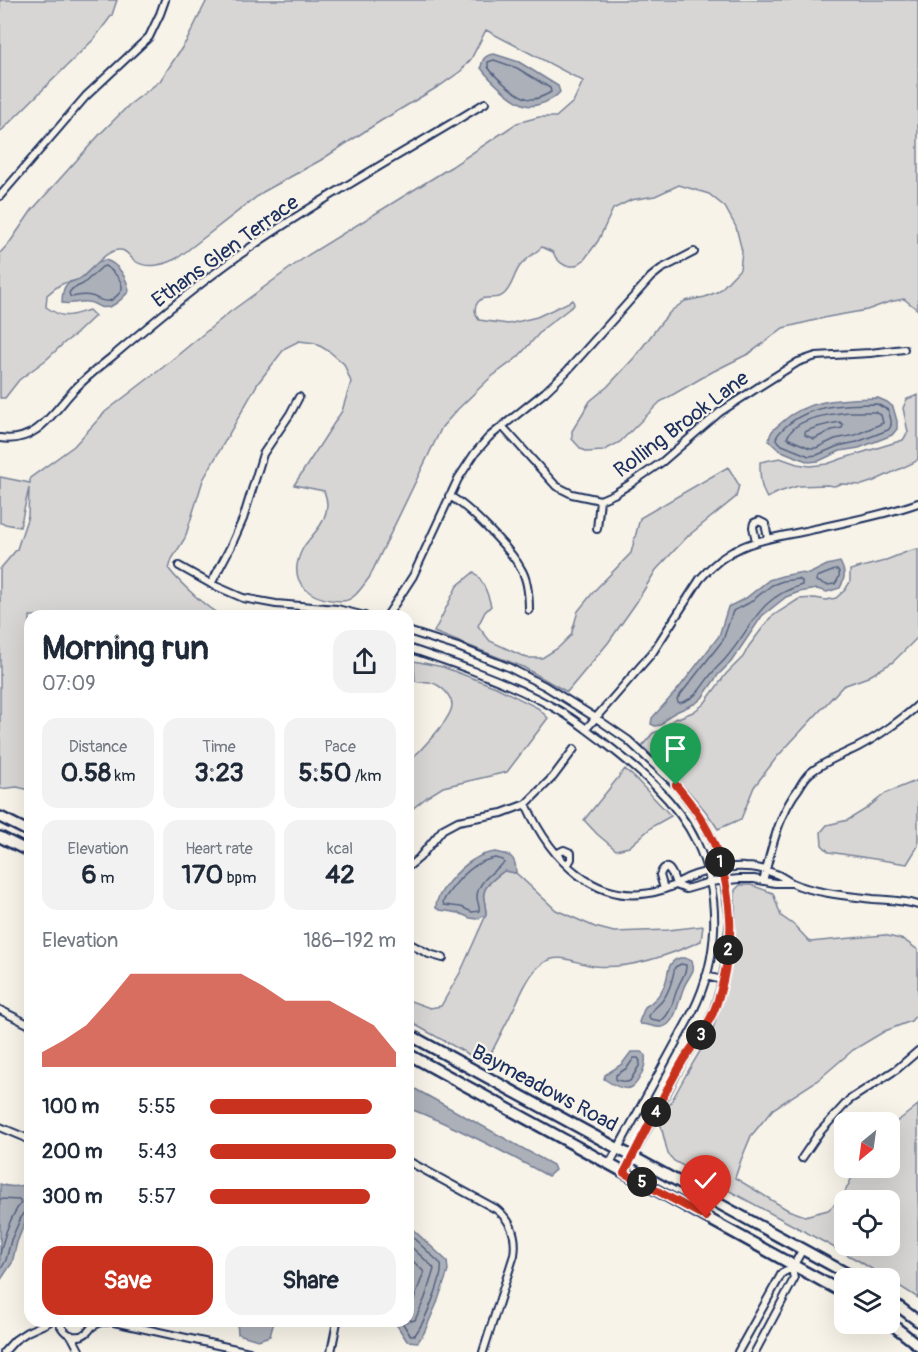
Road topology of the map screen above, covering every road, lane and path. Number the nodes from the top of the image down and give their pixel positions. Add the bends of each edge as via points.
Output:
1 (165, 0) edge
2 (485, 103) dead end
3 (0, 195) edge
4 (694, 252) dead end
5 (904, 349) dead end
6 (299, 397) dead end
7 (502, 426) junction
8 (0, 438) edge
9 (449, 496) junction
10 (600, 500) junction
11 (918, 503) edge
12 (597, 529) dead end
13 (768, 538) junction
14 (756, 541) junction
15 (179, 566) dead end
16 (212, 584) junction
17 (322, 608) junction
18 (325, 610) edge
19 (341, 610) edge
20 (391, 610) edge
21 (529, 610) dead end
22 (414, 633) edge
23 (414, 650) edge
24 (918, 705) edge
25 (596, 717) junction
26 (586, 729) junction
27 (574, 749) dead end
28 (526, 804) junction
29 (0, 817) edge
30 (24, 829) edge
31 (0, 837) edge
32 (24, 849) edge
33 (556, 854) junction
34 (414, 862) edge
35 (567, 865) junction
36 (722, 869) junction
37 (766, 870) junction
38 (707, 872) junction
39 (724, 880) junction
40 (763, 881) junction
41 (710, 882) junction
42 (791, 883) junction
43 (676, 885) junction
44 (664, 889) junction
45 (918, 905) edge
46 (414, 946) edge
47 (442, 957) dead end
48 (706, 976) junction
49 (722, 980) junction
50 (0, 1010) edge
51 (24, 1022) edge
52 (414, 1037) edge
53 (918, 1051) edge
54 (414, 1057) edge
55 (0, 1127) edge
56 (24, 1137) edge
57 (618, 1148) junction
58 (633, 1156) junction
59 (802, 1158) dead end
60 (414, 1164) edge
61 (609, 1165) junction
62 (624, 1173) junction
63 (803, 1249) junction
64 (793, 1266) junction
65 (837, 1268) edge
66 (834, 1288) edge
67 (900, 1308) edge
68 (918, 1321) edge
69 (38, 1327) edge
70 (63, 1327) edge
71 (91, 1327) edge
72 (136, 1327) edge
73 (336, 1327) edge
74 (900, 1331) edge
75 (86, 1333) junction
76 (71, 1335) junction
77 (918, 1345) edge
78 (79, 1351) edge
79 (4, 1352) edge
80 (249, 1352) edge
81 (332, 1352) edge
82 (483, 1352) edge
83 (738, 1352) edge
84 (755, 1352) edge

1 - 3 street via 148,37 86,96
2 - 8 street, Ethans Glen Terrace via 231,261 72,391 44,425 26,437
4 - 7 street via 651,277 567,371
5 - 10 street, Rolling Brook Lane via 816,356 798,362 720,412 662,462
6 - 16 street via 263,454 243,519
7 - 9 street via 475,453
7 - 10 street, Rolling Brook Lane via 556,486
9 - 20 street via 413,576
9 - 21 street via 470,510 513,557 524,574
10 - 12 street
11 - 13 street
13 - 14 street
13 - 14 street via 765,524 759,521 753,527
14 - 25 street via 727,554 707,570 653,652
15 - 16 street
16 - 17 street via 243,598
17 - 18 street
17 - 19 street
22 - 25 street via 508,667
23 - 26 street via 508,685
24 - 37 street via 890,727 810,774 783,813
25 - 26 street
25 - 36 street via 628,740 676,785 704,823
26 - 38 street via 627,760 669,801 696,842
27 - 28 street
28 - 33 street
28 - 34 street via 443,829
29 - 30 main road
31 - 32 main road
33 - 35 street
33 - 35 street via 569,851 572,857
35 - 44 street via 610,892 636,894
36 - 37 street
36 - 38 street
36 - 39 street
37 - 40 street
37 - 42 street
38 - 41 street
38 - 43 street
39 - 40 street
39 - 41 street
39 - 49 street via 730,919
40 - 42 street
41 - 43 street via 686,889
41 - 48 street via 715,931
42 - 45 street via 845,896
43 - 44 street
43 - 44 street via 672,872 664,868 660,875
46 - 47 street
48 - 49 street
48 - 57 street via 693,1011
49 - 58 street via 706,1027 685,1058
50 - 51 street
52 - 57 main road, Baymeadows Road
53 - 59 street via 849,1100
54 - 61 main road, Baymeadows Road
55 - 56 street
57 - 58 main road, Baymeadows Road
57 - 61 street
58 - 62 street
58 - 63 main road, Baymeadows Road
60 - 82 street via 496,1209 510,1224 515,1237 514,1255
61 - 62 main road, Baymeadows Road
62 - 64 main road, Baymeadows Road
63 - 64 street
63 - 65 main road, Baymeadows Road
64 - 66 main road, Baymeadows Road
64 - 83 street via 782,1273
64 - 84 street via 794,1279
67 - 68 main road
69 - 79 street via 15,1340
70 - 76 street
71 - 75 street
72 - 80 street
73 - 81 street
74 - 77 main road
75 - 76 street
75 - 78 street
76 - 78 street

